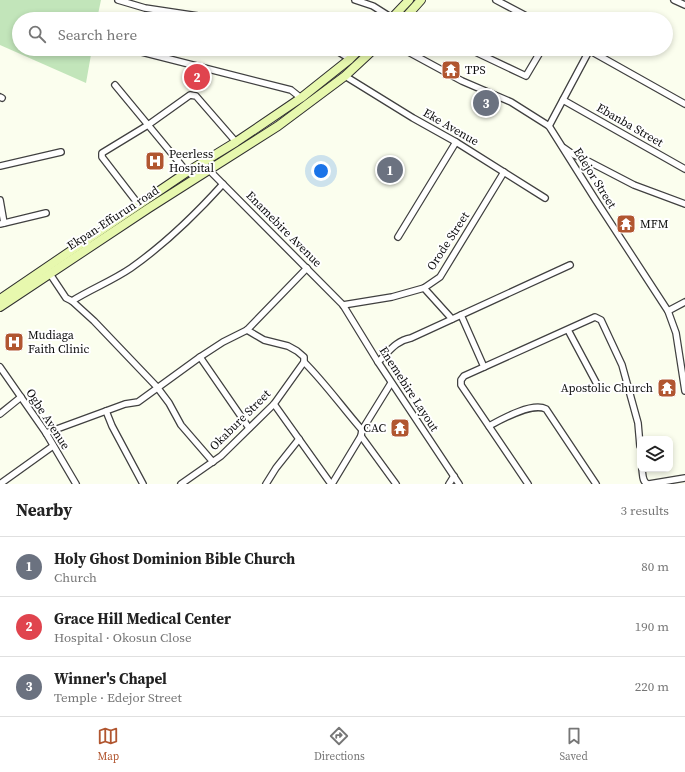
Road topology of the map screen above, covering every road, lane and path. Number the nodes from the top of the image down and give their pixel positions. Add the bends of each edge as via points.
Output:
1 (118, 0) edge
2 (355, 0) edge
3 (409, 0) edge
4 (421, 0) edge
5 (496, 0) edge
6 (674, 0) edge
7 (685, 5) edge
8 (172, 12) edge
9 (382, 12) edge
10 (398, 12) edge
11 (412, 12) edge
12 (519, 12) edge
13 (157, 56) edge
14 (345, 56) edge
15 (353, 56) edge
16 (366, 56) edge
17 (416, 56) edge
18 (484, 56) edge
19 (538, 56) edge
20 (585, 56) edge
21 (599, 56) edge
22 (350, 59) junction
23 (345, 76) junction
24 (115, 85) dead end
25 (301, 98) junction
26 (563, 100) junction
27 (685, 104) edge
28 (148, 125) junction
29 (549, 126) junction
30 (236, 142) junction
31 (456, 142) junction
32 (562, 146) junction
33 (61, 152) dead end
34 (0, 166) edge
35 (685, 169) edge
36 (209, 170) junction
37 (187, 172) junction
38 (504, 172) junction
39 (223, 184) junction
40 (546, 198) dead end
41 (0, 200) edge
42 (685, 204) edge
43 (139, 205) junction
44 (46, 213) dead end
45 (2, 223) edge
46 (398, 237) dead end
47 (570, 265) dead end
48 (307, 268) junction
49 (50, 274) junction
50 (424, 288) junction
51 (0, 299) edge
52 (72, 301) junction
53 (685, 302) edge
54 (343, 305) junction
55 (0, 307) edge
56 (668, 312) junction
57 (461, 315) junction
58 (452, 319) junction
59 (248, 330) junction
60 (568, 330) junction
61 (200, 357) junction
62 (304, 362) junction
63 (378, 362) junction
64 (0, 367) edge
65 (484, 367) junction
66 (391, 383) junction
67 (157, 387) junction
68 (599, 388) dead end
69 (685, 391) edge
70 (22, 398) junction
71 (274, 404) junction
72 (106, 412) junction
73 (0, 414) edge
74 (489, 426) junction
75 (249, 428) junction
76 (46, 433) junction
77 (362, 433) junction
78 (639, 436) edge
79 (299, 439) junction
80 (53, 446) junction
81 (213, 462) junction
82 (642, 472) edge
83 (454, 476) junction
84 (685, 478) edge
85 (0, 484) edge
86 (76, 484) edge
87 (142, 484) edge
88 (181, 484) edge
89 (266, 484) edge
90 (332, 484) edge
91 (396, 484) edge
92 (449, 484) edge
93 (459, 484) edge
94 (528, 484) edge
95 (596, 484) edge
96 (649, 484) edge

1 - 8 street
2 - 9 street
3 - 10 main road
4 - 11 main road
5 - 12 street
6 - 7 street
13 - 25 street via 291,90
14 - 22 street
15 - 22 main road
16 - 23 main road, Ekpan-Effurun road
17 - 29 street, Edejor Street via 462,81 512,102
18 - 19 street via 526,76
20 - 26 street
21 - 27 street
22 - 25 main road
23 - 31 street, Eke Avenue
23 - 36 main road, Ekpan-Effurun road via 278,126
24 - 28 street
25 - 30 main road
26 - 29 street
26 - 35 street, Ebanba Street
28 - 30 street via 193,95
28 - 37 street
28 - 43 street via 102,153 102,157
29 - 32 street, Edejor Street
30 - 37 main road
31 - 38 street, Eke Avenue
31 - 46 street
32 - 42 street via 574,155 634,185
32 - 56 street, Edejor Street
33 - 34 street
36 - 39 street, Enamebire Avenue
36 - 49 main road, Ekpan-Effurun road
37 - 43 main road
38 - 40 street, Eke Avenue
38 - 50 street, Orode Street via 440,277
39 - 48 street, Enamebire Avenue
39 - 52 street via 190,219 153,252 130,269
41 - 45 street
43 - 51 main road
44 - 45 street
47 - 57 street
48 - 54 street, Enamebire Avenue
48 - 59 street
49 - 52 street via 66,298
49 - 55 main road, Ekpan-Effurun road
50 - 54 street, Orode Street via 392,297
50 - 58 street
52 - 67 street
53 - 56 street
54 - 63 street, Enemebire Layout
56 - 69 street, Edejor Street via 676,333
57 - 58 street
57 - 65 street
58 - 63 street via 395,344
59 - 61 street
59 - 62 street via 264,340 297,351 304,356
60 - 65 street
60 - 68 street
60 - 78 street via 595,317 601,320 622,365
61 - 67 street
61 - 75 street
62 - 71 street, Okabure Street
62 - 77 street
63 - 66 street, Enemebire Layout
64 - 70 street, Ogbe Avenue
65 - 74 street via 464,376 461,385
66 - 77 street
66 - 83 street, Enemebire Layout
67 - 72 street via 138,402
67 - 81 street via 181,425
70 - 73 street
70 - 76 street, Ogbe Avenue
71 - 75 street, Okabure Street
71 - 79 street
72 - 76 street
72 - 87 street
74 - 94 street
74 - 95 street via 507,416 536,407 546,409
75 - 81 street, Okabure Street
76 - 80 street, Ogbe Avenue
77 - 90 street
77 - 91 street
79 - 89 street
79 - 90 street
80 - 85 street
80 - 86 street, Ogbe Avenue
81 - 88 street, Okabure Street
82 - 96 street via 643,480
83 - 92 street
83 - 93 street, Enemebire Layout
84 - 96 street

